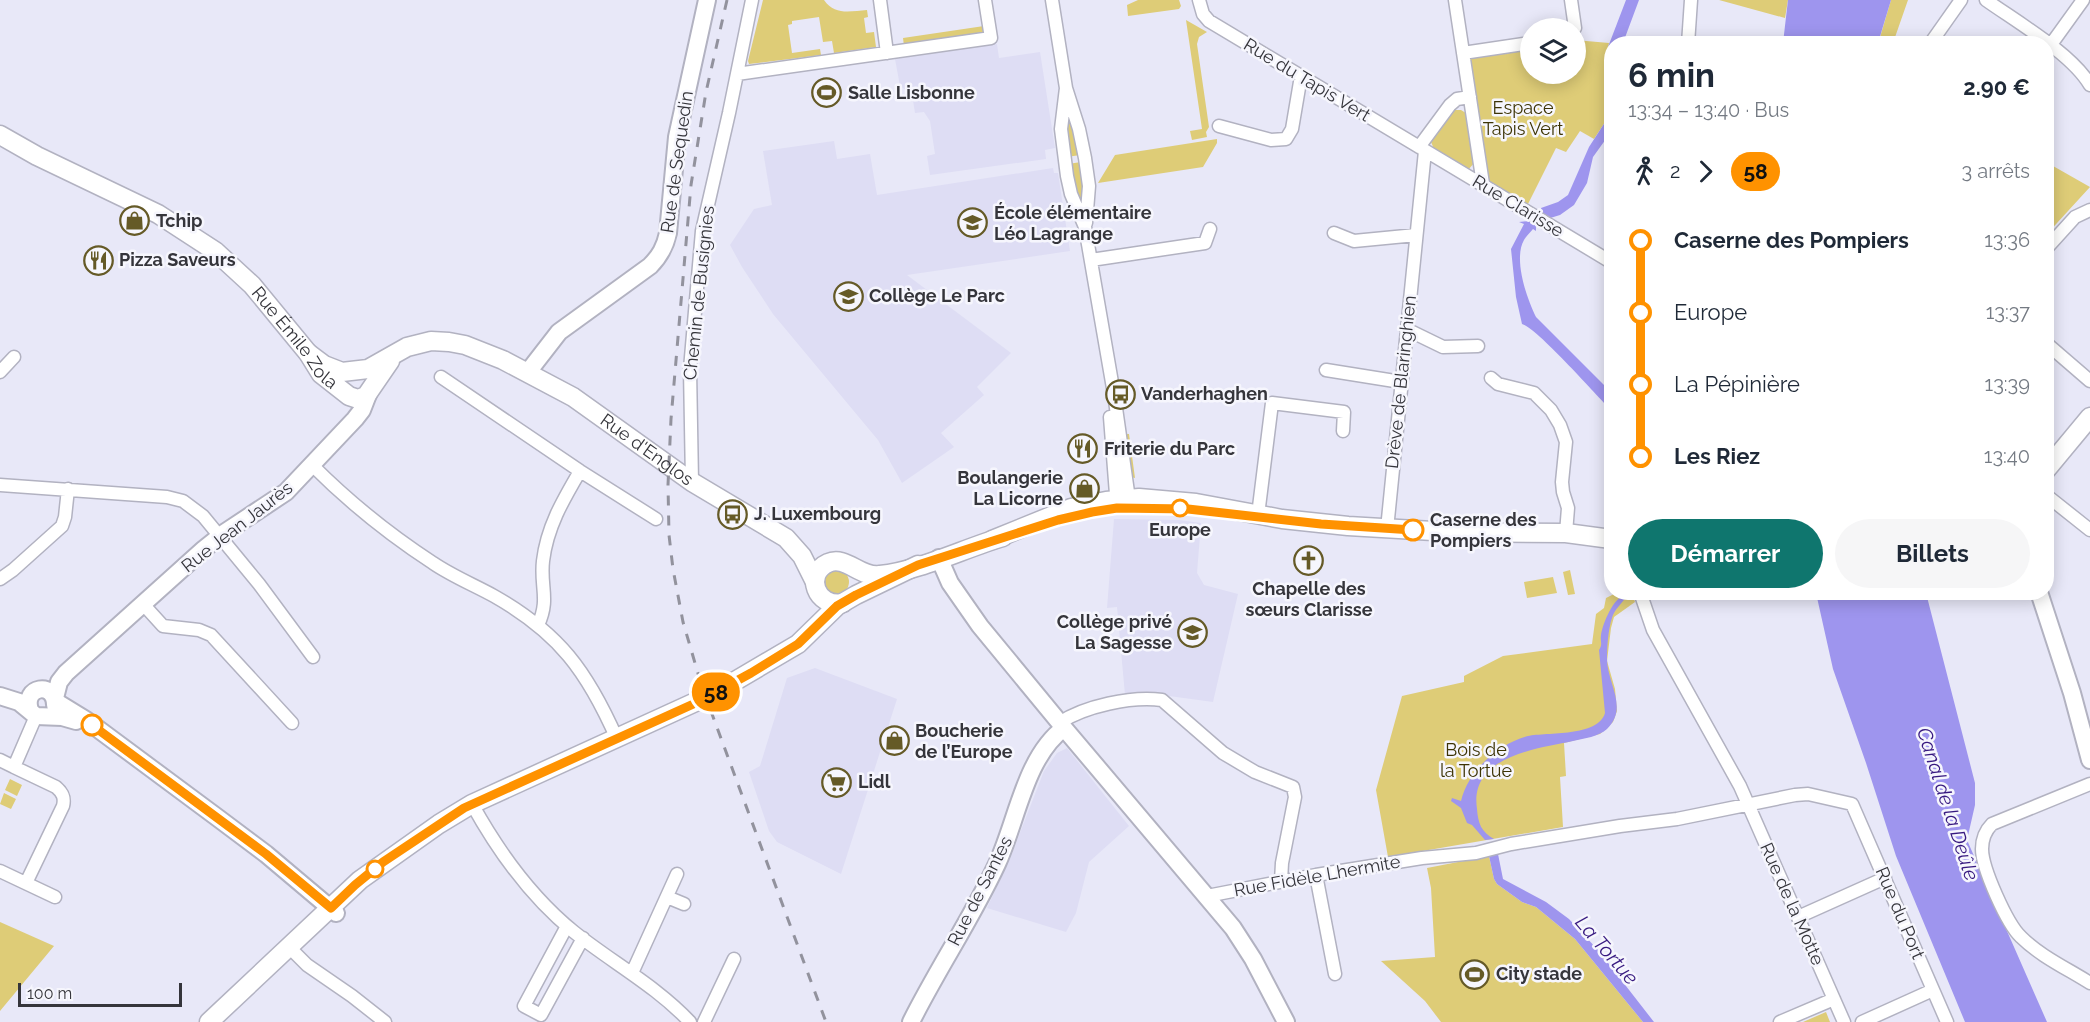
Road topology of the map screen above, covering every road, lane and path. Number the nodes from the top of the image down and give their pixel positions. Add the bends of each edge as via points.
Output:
1 (707, 0) edge
2 (752, 0) edge
3 (880, 0) edge
4 (985, 0) edge
5 (1199, 0) edge
6 (1455, 0) edge
7 (1571, 0) edge
8 (1691, 0) edge
9 (1961, 0) edge
10 (1986, 0) edge
11 (2083, 0) edge
12 (1052, 1) edge
13 (1573, 18) edge
14 (1689, 36) edge
15 (1936, 36) edge
16 (2032, 36) edge
17 (2054, 40) edge
18 (1520, 44) edge
19 (2054, 52) edge
20 (887, 53) junction
21 (1463, 53) junction
22 (737, 74) junction
23 (1301, 76) junction
24 (2090, 85) edge
25 (1066, 88) junction
26 (1470, 97) junction
27 (1219, 126) dead end
28 (0, 135) edge
29 (1422, 149) junction
30 (1482, 184) junction
31 (2090, 210) edge
32 (1085, 227) junction
33 (1210, 229) dead end
34 (1334, 233) dead end
35 (1416, 235) junction
36 (2054, 240) edge
37 (1604, 258) edge
38 (1090, 260) junction
39 (1406, 329) junction
40 (1478, 346) dead end
41 (408, 347) junction
42 (2054, 350) edge
43 (308, 353) junction
44 (14, 357) dead end
45 (1326, 370) dead end
46 (356, 371) junction
47 (0, 372) edge
48 (528, 372) junction
49 (441, 377) dead end
50 (1491, 378) dead end
51 (2090, 381) edge
52 (1401, 382) junction
53 (370, 390) junction
54 (349, 395) junction
55 (2089, 420) edge
56 (345, 431) junction
57 (1342, 431) dead end
58 (2054, 461) edge
59 (312, 465) junction
60 (580, 471) junction
61 (692, 482) junction
62 (0, 485) edge
63 (68, 489) junction
64 (2054, 501) edge
65 (1123, 503) junction
66 (1258, 515) junction
67 (656, 519) dead end
68 (766, 525) junction
69 (1386, 529) junction
70 (2090, 530) edge
71 (1566, 533) junction
72 (219, 536) junction
73 (1604, 538) edge
74 (939, 558) junction
75 (843, 564) junction
76 (918, 565) junction
77 (0, 579) edge
78 (816, 587) junction
79 (847, 600) junction
80 (1643, 600) edge
81 (2042, 600) edge
82 (143, 604) junction
83 (538, 625) junction
84 (313, 657) dead end
85 (71, 668) junction
86 (730, 684) junction
87 (36, 691) junction
88 (0, 694) edge
89 (55, 699) junction
90 (36, 714) junction
91 (292, 723) dead end
92 (1062, 726) junction
93 (99, 731) junction
94 (616, 739) junction
95 (0, 760) edge
96 (2090, 760) edge
97 (14, 766) junction
98 (2090, 784) edge
99 (1748, 803) junction
100 (472, 804) junction
101 (1852, 804) joint
102 (0, 871) edge
103 (677, 874) dead end
104 (1317, 875) junction
105 (1885, 878) junction
106 (1281, 881) junction
107 (26, 883) junction
108 (1207, 896) junction
109 (56, 897) dead end
110 (667, 897) junction
111 (684, 904) dead end
112 (333, 910) junction
113 (1798, 917) junction
114 (567, 926) junction
115 (583, 938) junction
116 (292, 950) junction
117 (734, 959) dead end
118 (632, 973) junction
119 (1335, 974) dead end
120 (2090, 983) edge
121 (1933, 990) junction
122 (1834, 999) junction
123 (377, 1020) edge
124 (209, 1022) edge
125 (221, 1022) edge
126 (690, 1022) edge
127 (705, 1022) edge
128 (912, 1022) edge
129 (1286, 1022) edge
130 (1780, 1022) edge
131 (1844, 1022) edge
132 (1862, 1022) edge
133 (1947, 1022) edge

1 - 48 street, Rue de Sequedin via 677,137 664,248 650,266 559,332
2 - 22 street, Chemin de Busignies
3 - 20 street
4 - 20 street via 991,38
5 - 23 street, Rue du Tapis Vert via 1209,21
6 - 21 street
7 - 13 street
8 - 14 street
9 - 15 street
10 - 16 street
11 - 17 street
12 - 25 street
18 - 21 street
19 - 24 street via 2079,69
20 - 22 street
21 - 26 street
22 - 61 street, Chemin de Busignies via 702,231 690,369
23 - 27 street via 1292,129 1286,139 1271,140
23 - 29 street, Rue du Tapis Vert
25 - 32 street via 1079,129 1088,181
25 - 32 street via 1062,140 1070,188
26 - 29 street via 1454,101
26 - 30 street
28 - 43 main road, Rue Émile Zola via 158,214 204,243 252,285
29 - 30 street, Rue Clarisse
29 - 35 street, Drève de Blaringhien
30 - 37 street, Rue Clarisse
31 - 36 street via 2075,218
32 - 38 street
33 - 38 street via 1205,243
34 - 35 street via 1353,241
35 - 39 street, Drève de Blaringhien
38 - 65 street via 1108,356
39 - 40 street via 1443,347
39 - 52 street, Drève de Blaringhien
41 - 46 main road via 373,367
41 - 48 main road, Rue d'Englos via 440,341 465,345
41 - 53 main road via 389,362
42 - 51 street
43 - 46 main road via 331,369
43 - 54 main road, Rue Émile Zola via 321,374
44 - 47 street
45 - 52 street
46 - 53 main road via 369,376
46 - 54 main road via 344,382
48 - 61 main road, Rue d'Englos via 573,397
49 - 60 street
50 - 71 street via 1498,384 1534,393 1560,425 1566,447 1562,487 1568,508
52 - 69 street, Drève de Blaringhien
53 - 54 main road via 362,398
53 - 56 street, Rue Jean Jaurès via 362,410
54 - 56 street via 353,413
55 - 58 main road
56 - 59 street, Rue Jean Jaurès
57 - 66 street via 1344,412 1272,403
59 - 72 street, Rue Jean Jaurès via 286,492
59 - 83 street via 393,536
60 - 67 street
60 - 83 street via 550,528 543,571 546,601
61 - 68 main road, Rue d'Englos
62 - 63 street
63 - 72 street via 179,499 193,507
63 - 77 street via 62,526
64 - 70 street
65 - 66 main road via 1188,502
65 - 74 main road
66 - 69 main road
68 - 75 main road, Rue d'Englos via 796,537 817,555
68 - 78 main road, Rue d'Englos via 798,550
69 - 71 main road
71 - 73 main road
72 - 82 street, Rue Jean Jaurès
72 - 84 street
74 - 76 main road
74 - 92 street via 973,617
75 - 76 main road, Rue d'Englos via 875,576
75 - 78 main road via 821,568
75 - 79 main road via 856,573 858,581 856,591
76 - 79 main road
78 - 79 main road via 828,602
78 - 86 main road via 816,608 810,618
79 - 86 main road via 798,644
80 - 99 street, Rue de la Motte via 1653,630
81 - 96 street
82 - 85 street, Rue Jean Jaurès
82 - 91 street via 163,626 211,635
83 - 94 street via 576,663 597,695
85 - 87 street, Rue Jean Jaurès
85 - 89 street, Rue Jean Jaurès via 59,682
86 - 94 main road
87 - 88 street
87 - 89 street via 47,690
87 - 90 street via 28,699
88 - 90 street
89 - 90 street via 53,711
89 - 93 street
90 - 93 street via 62,717
90 - 97 street
92 - 106 street via 1074,715 1126,700 1162,700 1223,753 1254,772 1293,787 1295,797
92 - 108 street
92 - 128 street, Rue de Santes via 1035,765 998,863
93 - 112 street via 226,824
94 - 100 main road
95 - 97 street
97 - 107 street via 56,787 64,798
98 - 120 street via 1992,824 1986,830 1982,852 2016,932
99 - 101 street, Rue Fidèle Lhermite via 1802,794
99 - 104 street, Rue Fidèle Lhermite via 1658,822 1511,844 1474,854
99 - 113 street, Rue de la Motte
100 - 112 main road via 366,875
100 - 114 street via 508,859 540,900
101 - 105 street, Rue du Port
102 - 107 street
103 - 110 street
104 - 106 street, Rue Fidèle Lhermite
104 - 119 street
105 - 113 street
105 - 121 street, Rue du Port
106 - 108 street, Rue Fidèle Lhermite
107 - 109 street
108 - 129 street via 1244,943
110 - 111 street
110 - 118 street
112 - 116 main road
113 - 122 street, Rue de la Motte
114 - 115 street
114 - 115 street via 524,1006 541,1015
115 - 118 street
116 - 123 street
116 - 124 main road
116 - 125 main road
117 - 127 street
118 - 126 street
121 - 132 street
121 - 133 street, Rue du Port
122 - 130 street
122 - 131 street, Rue de la Motte

